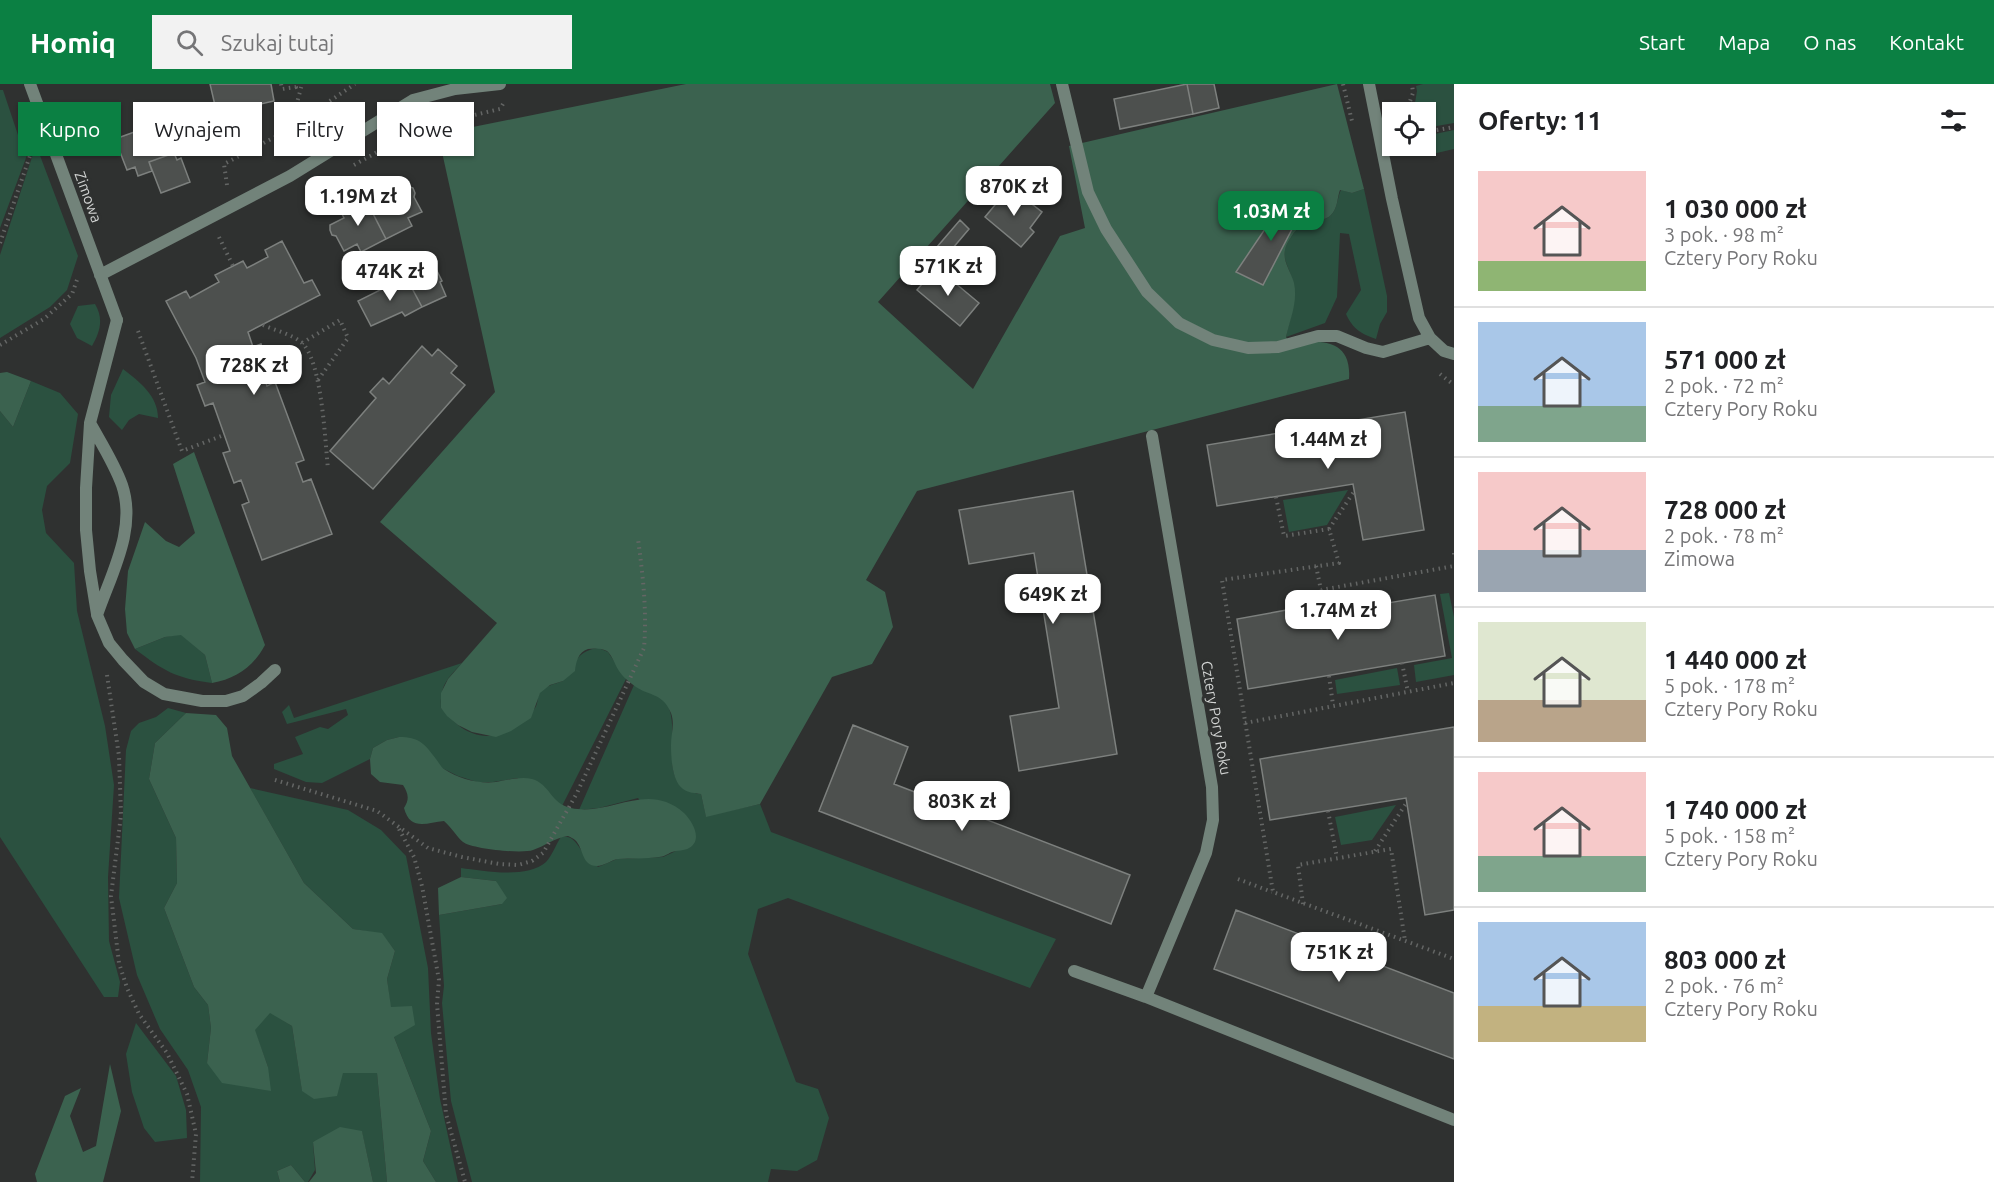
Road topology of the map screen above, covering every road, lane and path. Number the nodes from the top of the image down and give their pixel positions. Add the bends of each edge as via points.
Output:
1 (30, 84) edge
2 (281, 84) edge
3 (295, 84) edge
4 (302, 84) edge
5 (355, 84) edge
6 (500, 84) edge
7 (1062, 84) edge
8 (1369, 84) edge
9 (1412, 84) edge
10 (505, 101) dead end
11 (37, 102) edge
12 (297, 102) edge
13 (329, 102) edge
14 (1410, 102) edge
15 (1454, 127) edge
16 (1436, 130) edge
17 (274, 137) edge
18 (30, 156) edge
19 (57, 156) edge
20 (345, 170) dead end
21 (229, 195) dead end
22 (208, 241) dead end
23 (0, 243) edge
24 (233, 266) dead end
25 (100, 275) junction
26 (72, 294) dead end
27 (135, 321) dead end
28 (263, 325) dead end
29 (1430, 338) junction
30 (302, 343) junction
31 (0, 345) edge
32 (1454, 354) edge
33 (318, 380) junction
34 (90, 423) junction
35 (225, 435) dead end
36 (1152, 436) dead end
37 (328, 469) dead end
38 (1354, 490) dead end
39 (1276, 496) dead end
40 (1329, 529) junction
41 (638, 539) dead end
42 (1316, 566) junction
43 (1454, 566) edge
44 (97, 615) junction
45 (1402, 663) dead end
46 (275, 670) dead end
47 (106, 674) dead end
48 (1329, 676) dead end
49 (1454, 683) edge
50 (1408, 692) junction
51 (1333, 705) junction
52 (1245, 723) junction
53 (275, 780) dead end
54 (1407, 802) dead end
55 (1328, 811) dead end
56 (398, 827) junction
57 (1375, 851) junction
58 (1337, 858) junction
59 (1238, 879) dead end
60 (1273, 892) junction
61 (1303, 904) junction
62 (1405, 941) junction
63 (1454, 959) edge
64 (1074, 971) dead end
65 (1146, 997) junction
66 (1454, 1120) edge
67 (192, 1182) edge
68 (465, 1182) edge

1 - 11 street, Zimowa
2 - 3 path via 282,89 296,87
4 - 12 path
5 - 13 path
6 - 25 street via 455,89 413,100 290,176
7 - 29 street via 1088,192 1106,229 1147,292 1179,323 1213,340 1248,348 1278,347 1318,336 1337,336 1383,352
8 - 29 street via 1419,318
9 - 14 path
10 - 20 path via 500,110 413,132
15 - 16 path
17 - 21 path via 224,164
18 - 23 path
19 - 25 street, Zimowa
22 - 24 path via 219,236
25 - 34 street, Zimowa via 117,320
26 - 31 path via 44,319
27 - 35 path via 182,451
28 - 30 path
29 - 32 street via 1444,351
30 - 33 path
30 - 33 path via 340,320 348,338
33 - 37 path
34 - 44 street via 86,530
34 - 44 street via 115,468 127,515 125,535
36 - 65 street, Cztery Pory Roku via 1212,788 1213,820 1206,853
38 - 40 path
39 - 40 path via 1284,536
40 - 42 path via 1339,563
41 - 56 path via 644,584 644,648 577,793 543,853 518,865 499,864 428,848
42 - 43 path via 1322,590
42 - 52 path via 1222,580
44 - 46 street via 109,643 123,660 144,682 164,694 226,701 243,696
45 - 50 path
47 - 67 path via 119,756 121,816 111,896 119,963 139,1014 167,1053 187,1094 196,1134
48 - 51 path
49 - 50 path
50 - 51 path
51 - 52 path
52 - 60 path
53 - 56 path via 377,812
54 - 57 path
55 - 58 path
56 - 68 path via 414,856 422,886 439,980 437,1004 446,1114
57 - 58 path
57 - 62 path via 1391,849
58 - 61 path via 1298,865
59 - 60 path
60 - 61 path
61 - 62 path
62 - 63 path
64 - 65 street
65 - 66 street

